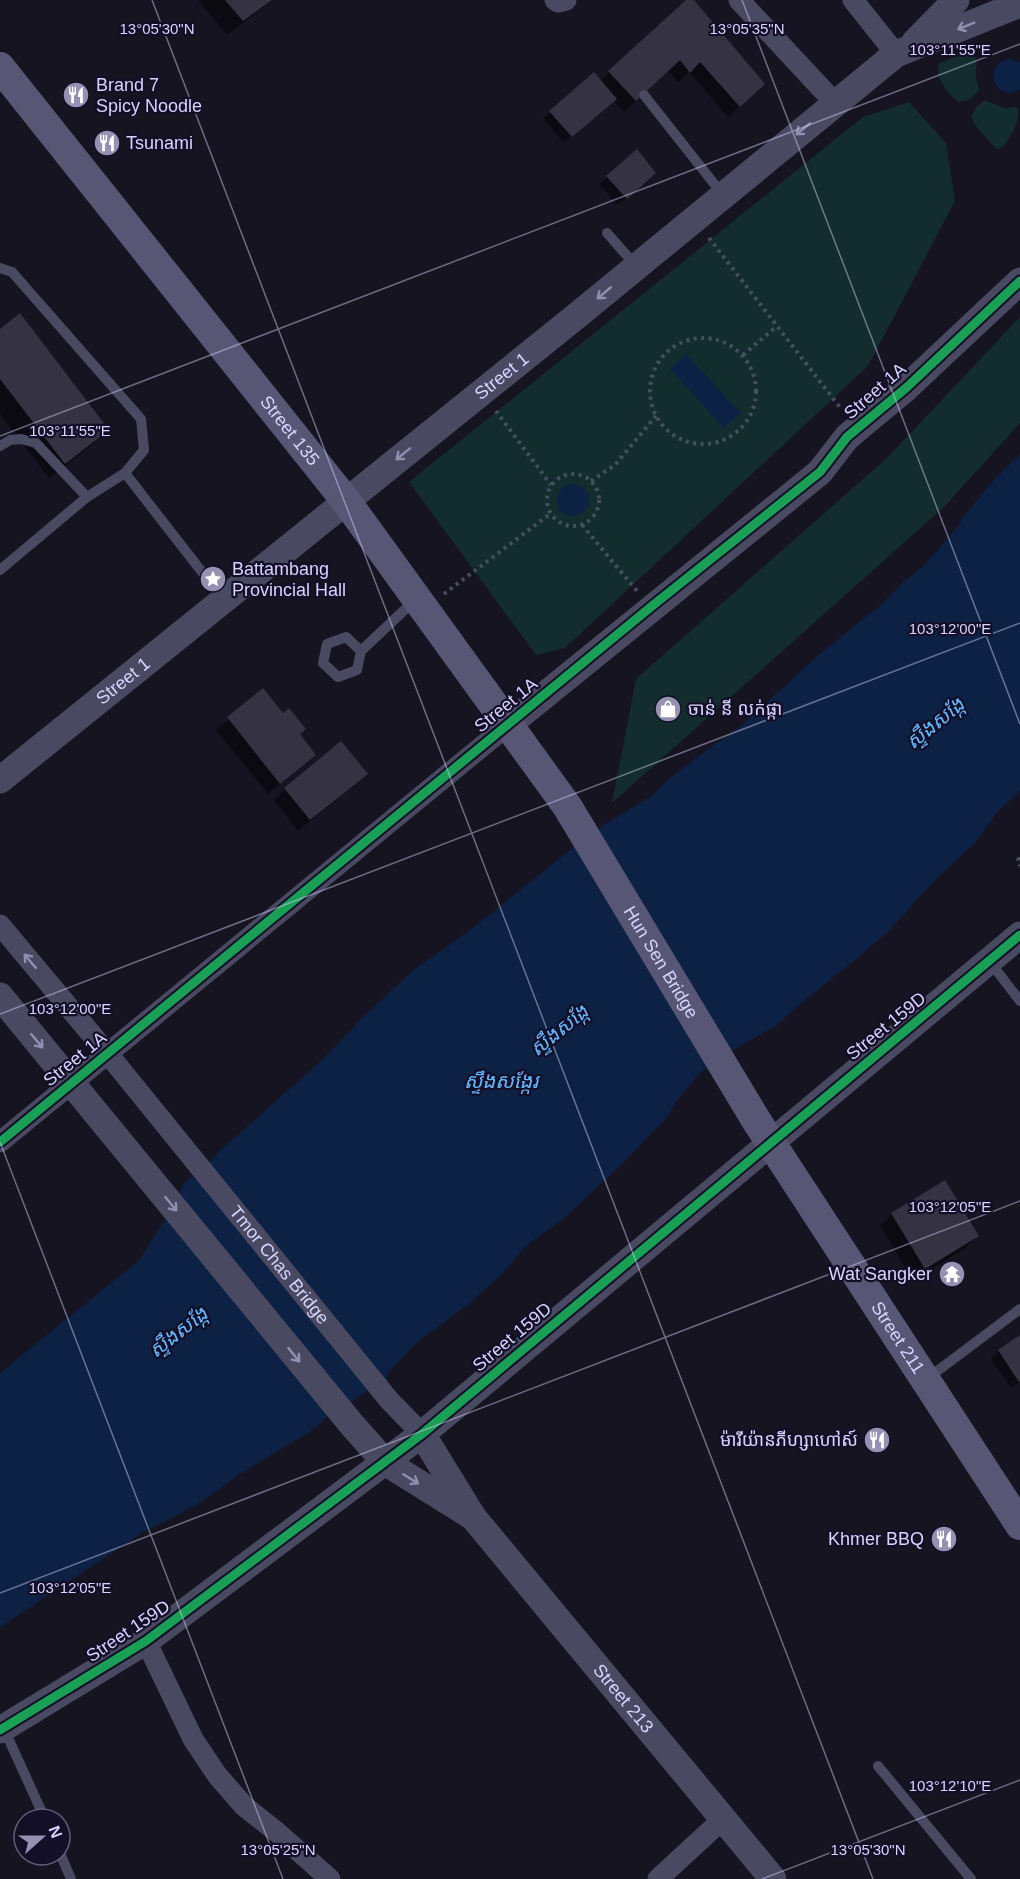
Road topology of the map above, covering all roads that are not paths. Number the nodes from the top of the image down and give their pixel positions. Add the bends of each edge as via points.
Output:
1 (555, 0) edge
2 (566, 0) edge
3 (739, 0) edge
4 (853, 0) edge
5 (956, 0) edge
6 (1020, 4) edge
7 (901, 52) junction
8 (0, 66) edge
9 (644, 95) dead end
10 (835, 103) junction
11 (723, 195) junction
12 (607, 233) dead end
13 (636, 266) junction
14 (0, 268) edge
15 (1020, 281) edge
16 (0, 446) edge
17 (125, 473) junction
18 (87, 497) junction
19 (346, 501) junction
20 (0, 570) edge
21 (223, 599) junction
22 (420, 604) junction
23 (361, 651) dead end
24 (508, 725) junction
25 (0, 780) edge
26 (567, 806) joint
27 (0, 925) edge
28 (1020, 935) edge
29 (990, 962) junction
30 (0, 996) edge
31 (1020, 1000) edge
32 (108, 1054) junction
33 (72, 1083) junction
34 (764, 1131) junction
35 (0, 1142) edge
36 (1020, 1309) edge
37 (925, 1380) junction
38 (389, 1400) joint
39 (422, 1434) junction
40 (385, 1462) junction
41 (473, 1517) junction
42 (1020, 1525) edge
43 (146, 1641) junction
44 (2, 1729) edge
45 (878, 1766) dead end
46 (39, 1807) edge
47 (723, 1819) junction
48 (330, 1879) edge
49 (658, 1879) edge
50 (773, 1879) edge
51 (970, 1879) edge

1 - 2 street
3 - 10 street
4 - 7 street
5 - 7 street
6 -> 7 street, Street 1
7 - 10 street, Street 1
8 - 19 main road, Street 135
9 - 11 lane
10 -> 11 street, Street 1
11 - 13 street, Street 1
12 - 13 lane
13 -> 19 street, Street 1
14 - 17 lane via 12,272 141,419 144,450
15 - 24 street, Street 1A via 906,388 847,437 820,472
16 - 18 lane via 21,439 36,443
17 - 18 lane
17 - 21 lane
18 - 20 lane
19 - 21 street, Street 1
19 - 22 main road, Street 135
21 - 25 street, Street 1
22 - 23 lane
22 - 24 main road, Street 135
24 - 26 main road, Street 135
24 - 32 street, Street 1A
26 - 34 main road, Hun Sen Bridge
32 -> 27 street
28 - 29 street, Street 159D
29 - 31 lane
29 - 34 street, Street 159D
30 -> 33 street, Street 213
32 - 33 street, Street 1A
32 - 38 street, Tmor Chas Bridge
33 - 35 street, Street 1A
33 -> 40 street, Street 213
34 - 37 main road, Street 211
34 - 39 street, Street 159D
36 - 37 lane
37 - 42 main road, Street 211
38 - 39 street, Street 213
39 - 40 street, Street 159D
39 - 41 street, Street 213
40 -> 41 street, Street 213
40 - 43 street, Street 159D
41 - 47 street, Street 213
43 - 44 street, Street 159D
43 - 48 street via 193,1739 217,1775 244,1806
44 - 46 lane
45 - 51 lane
47 - 49 street
47 - 50 street, Street 213

